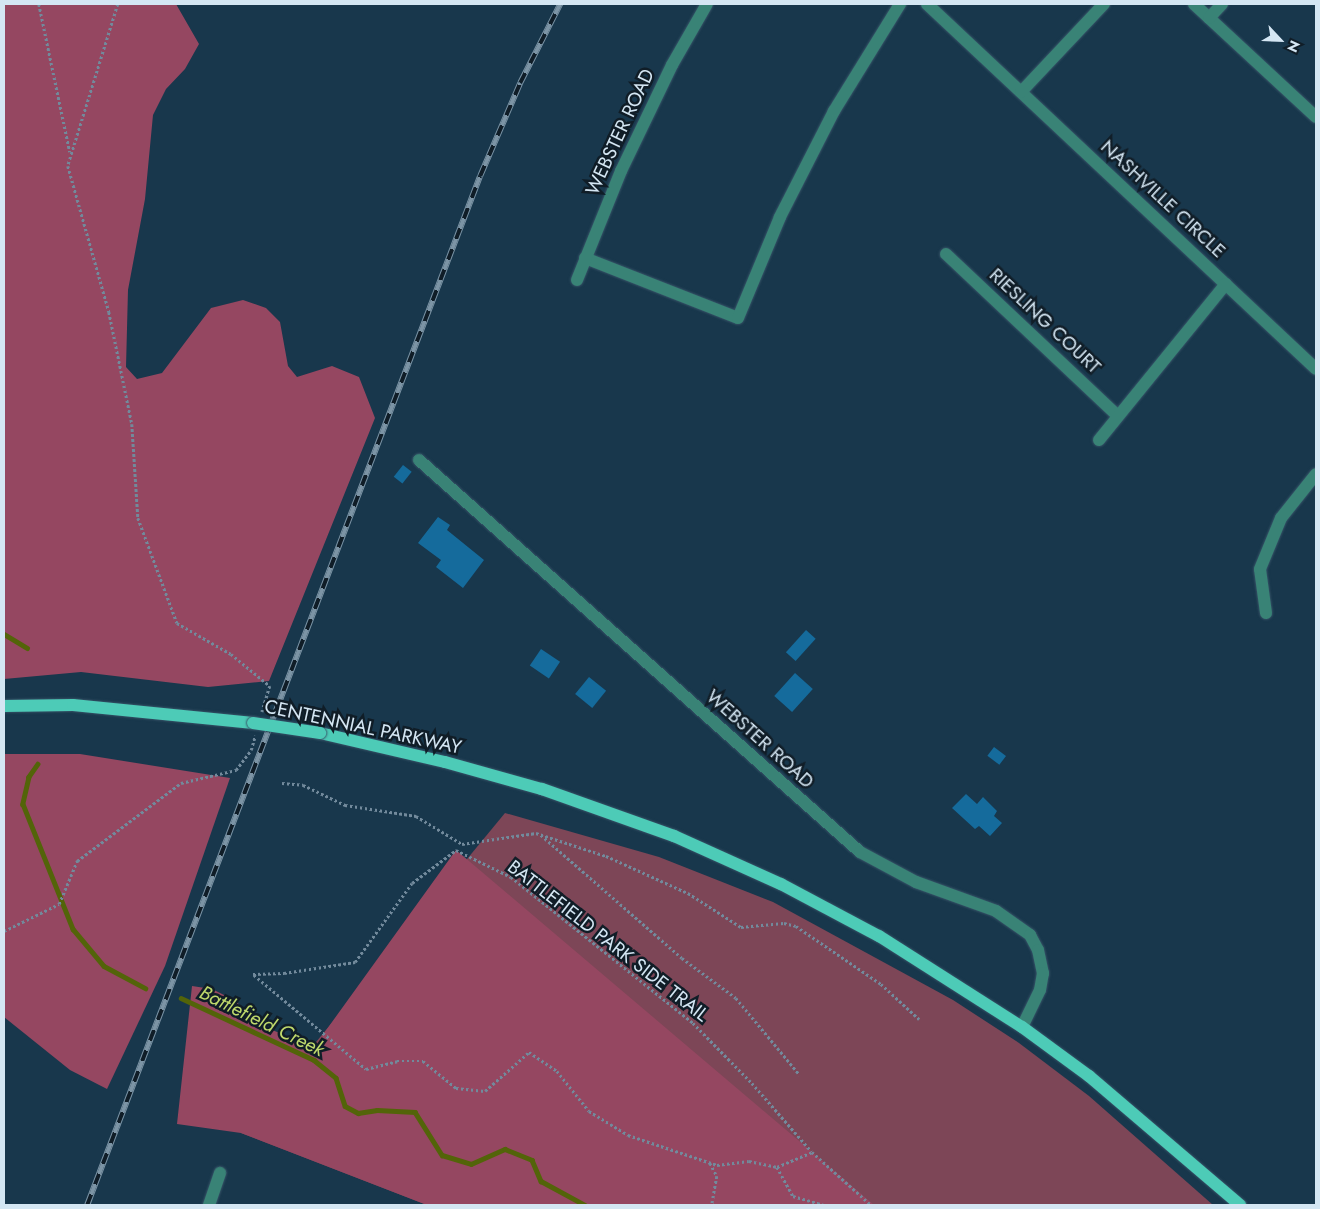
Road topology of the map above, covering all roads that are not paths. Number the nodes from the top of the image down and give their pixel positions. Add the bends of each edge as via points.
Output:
1 (707, 4) edge
2 (900, 4) edge
3 (926, 4) edge
4 (1104, 4) edge
5 (1194, 4) edge
6 (1222, 4) edge
7 (1209, 18) junction
8 (1022, 92) junction
9 (1316, 117) edge
10 (946, 254) dead end
11 (585, 258) junction
12 (577, 280) dead end
13 (1226, 284) junction
14 (1316, 369) edge
15 (1118, 416) junction
16 (1099, 440) dead end
17 (419, 460) dead end
18 (1316, 474) edge
19 (1266, 613) dead end
20 (4, 706) edge
21 (1022, 1027) junction
22 (220, 1173) dead end
23 (209, 1205) edge
24 (1240, 1205) edge

1 - 11 street, WEBSTER ROAD via 672,65 621,171
2 - 11 street via 834,111 780,217 738,318
3 - 8 street, NASHVILLE CIRCLE
4 - 8 street
5 - 7 street
6 - 7 street
7 - 9 street
8 - 13 street, NASHVILLE CIRCLE
10 - 15 street, RIESLING COURT
11 - 12 street, WEBSTER ROAD
13 - 14 street
13 - 15 street, NASHVILLE CIRCLE
15 - 16 street, NASHVILLE CIRCLE
17 - 21 street, WEBSTER ROAD via 860,852 916,882 996,911 1030,935 1038,950 1043,973 1040,990
18 - 19 street via 1281,518 1260,569
20 - 21 main road, CENTENNIAL PARKWAY, bridge via 73,705 253,722 320,733 542,789 674,836 781,884 879,936
21 - 24 main road, CENTENNIAL PARKWAY via 1089,1076
22 - 23 street

